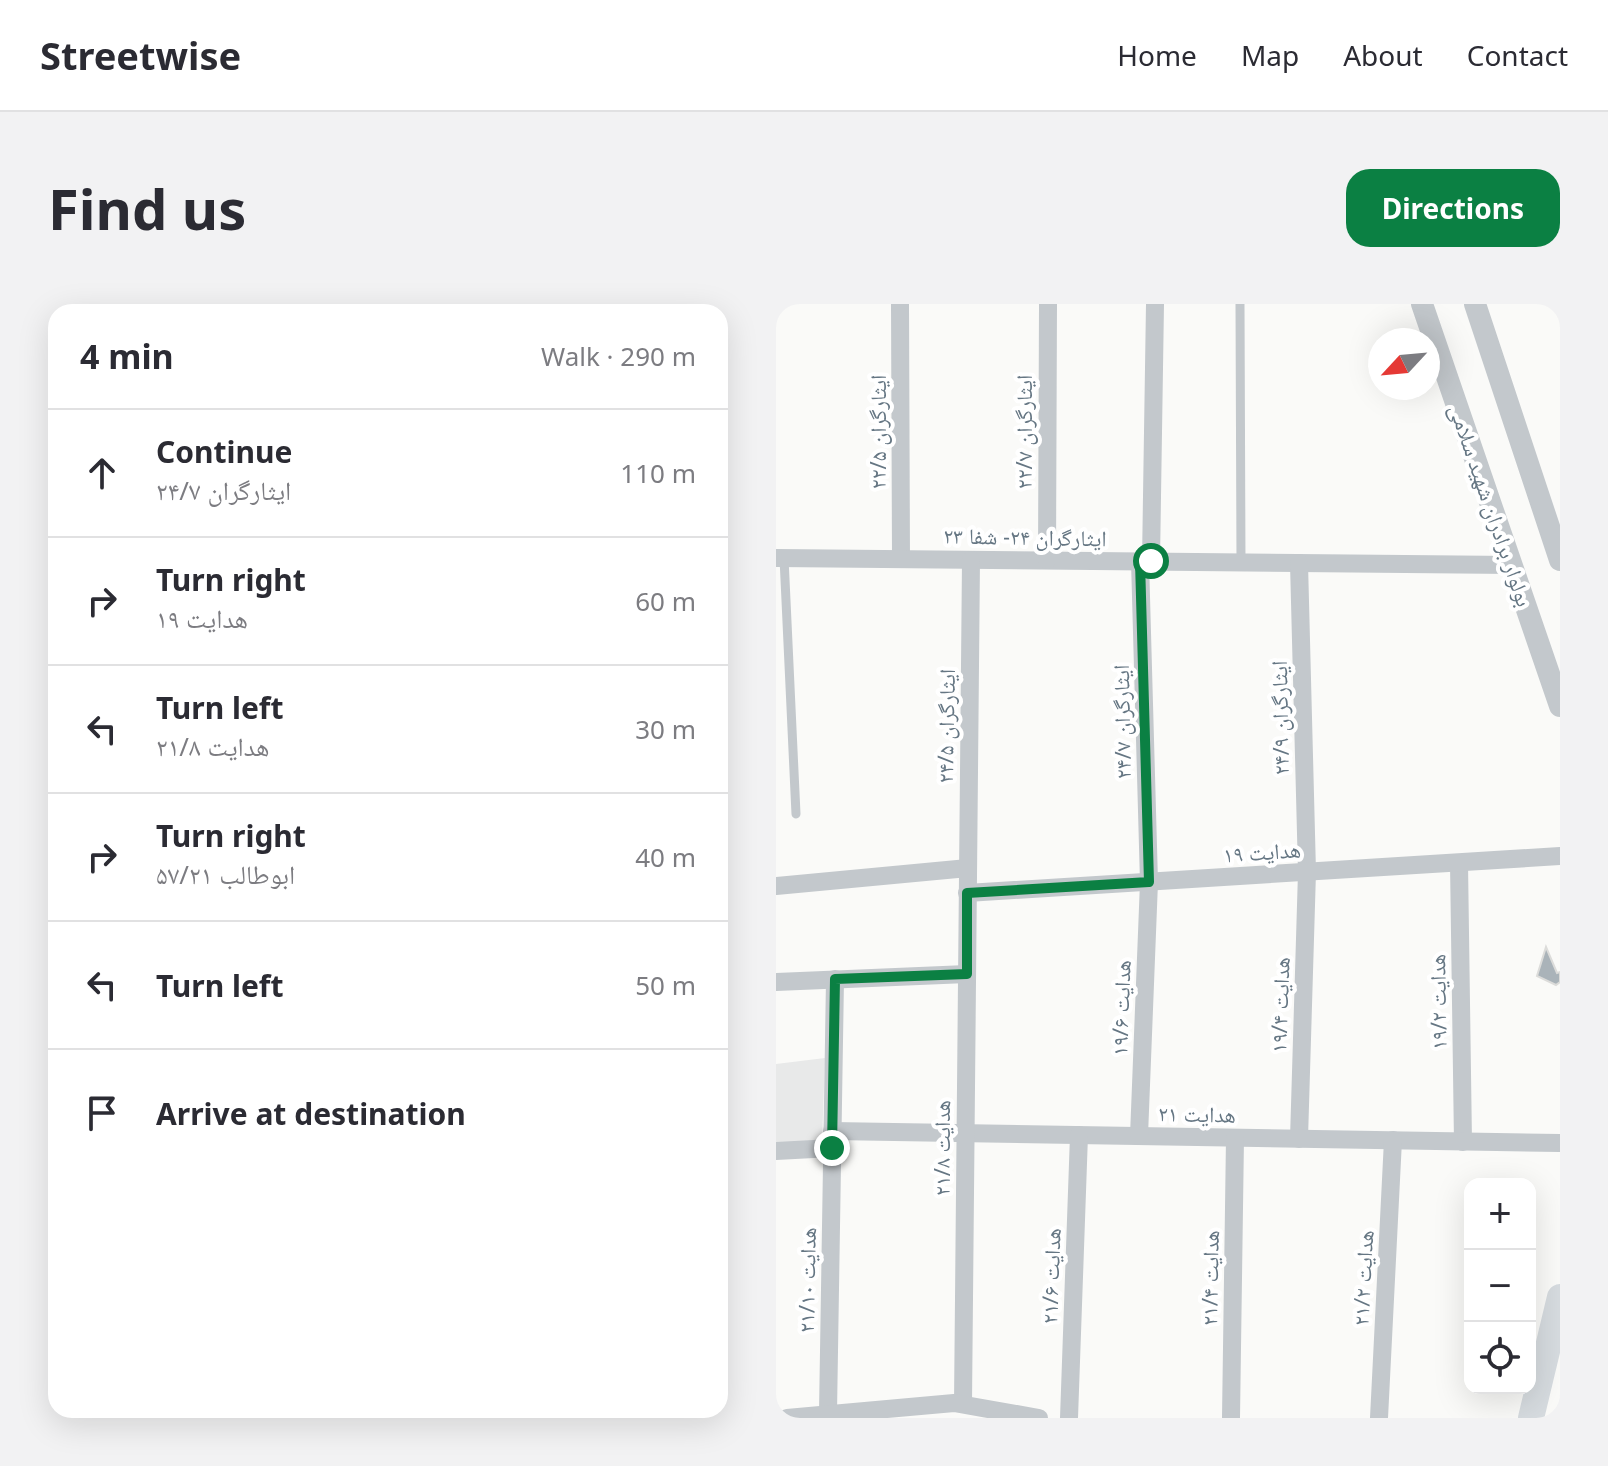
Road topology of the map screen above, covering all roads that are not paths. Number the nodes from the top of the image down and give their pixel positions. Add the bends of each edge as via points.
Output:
1 (900, 304) edge
2 (1048, 304) edge
3 (1155, 304) edge
4 (1240, 304) edge
5 (1422, 304) edge
6 (1475, 304) edge
7 (780, 558) edge
8 (901, 559) junction
9 (971, 560) junction
10 (1047, 560) junction
11 (1560, 560) edge
12 (1146, 561) junction
13 (1241, 563) junction
14 (1299, 563) junction
15 (1513, 565) junction
16 (1560, 706) edge
17 (796, 814) dead end
18 (1560, 856) edge
19 (1459, 863) junction
20 (968, 868) junction
21 (1307, 872) junction
22 (1149, 882) junction
23 (776, 886) edge
24 (967, 893) junction
25 (967, 974) junction
26 (835, 979) junction
27 (776, 982) edge
28 (965, 1133) junction
29 (1079, 1135) junction
30 (1139, 1136) junction
31 (1235, 1138) junction
32 (1299, 1139) junction
33 (832, 1140) junction
34 (1393, 1140) junction
35 (1463, 1142) junction
36 (1560, 1143) edge
37 (776, 1151) edge
38 (1560, 1297) edge
39 (957, 1408) edge
40 (828, 1413) junction
41 (787, 1418) edge
42 (1039, 1418) edge
43 (1069, 1418) edge
44 (1231, 1418) edge
45 (1379, 1418) edge
46 (1531, 1418) edge

1 - 8 street, ایثارگران ۲۲/۵
2 - 10 street, ایثارگران ۲۲/۷
3 - 12 street, ایثارگران ۲۴/۷
4 - 13 lane
5 - 15 street, بولوار برادران شهید سلامی
6 - 11 street
7 - 8 street, ایثارگران ۲۴- شفا ۲۳
7 - 17 lane
8 - 9 street, ایثارگران ۲۴- شفا ۲۳
9 - 10 street, ایثارگران ۲۴- شفا ۲۳
9 - 20 street, ایثارگران ۲۴/۵
10 - 12 street, ایثارگران ۲۴- شفا ۲۳
12 - 13 street, ایثارگران ۲۴- شفا ۲۳
12 - 22 street, ایثارگران ۲۴/۷
13 - 14 street, ایثارگران ۲۴- شفا ۲۳
14 - 15 street, ایثارگران ۲۴- شفا ۲۳
14 - 21 street, ایثارگران ۲۴/۹
15 - 16 street, بولوار برادران شهید سلامی
18 - 19 street, هدایت ۱۹
19 - 21 street, هدایت ۱۹
19 - 35 street, هدایت ۱۹/۲
20 - 23 street
20 - 24 street, ایثارگران ۲۴/۵
21 - 22 street, هدایت ۱۹
21 - 32 street, هدایت ۱۹/۴
22 - 24 street, هدایت ۱۹
22 - 30 street, هدایت ۱۹/۶
24 - 25 street, هدایت ۲۱/۸
25 - 26 street
25 - 28 street, هدایت ۲۱/۸
26 - 27 street
26 - 33 street, هدایت ۲۱/۱۰
28 - 29 street, هدایت ۲۱
28 - 33 street, هدایت ۲۱
28 - 39 street, هدایت ۲۱/۸
29 - 30 street, هدایت ۲۱
29 - 43 street, هدایت ۲۱/۶
30 - 31 street, هدایت ۲۱
31 - 32 street, هدایت ۲۱
31 - 44 street, هدایت ۲۱/۴
32 - 34 street, هدایت ۲۱
33 - 37 street, هدایت ۲۱
33 - 40 street, هدایت ۲۱/۱۰
34 - 35 street, هدایت ۲۱
34 - 45 street, هدایت ۲۱/۲
35 - 36 street, هدایت ۲۱
38 - 46 main road
39 - 40 street
39 - 42 street
40 - 41 street

